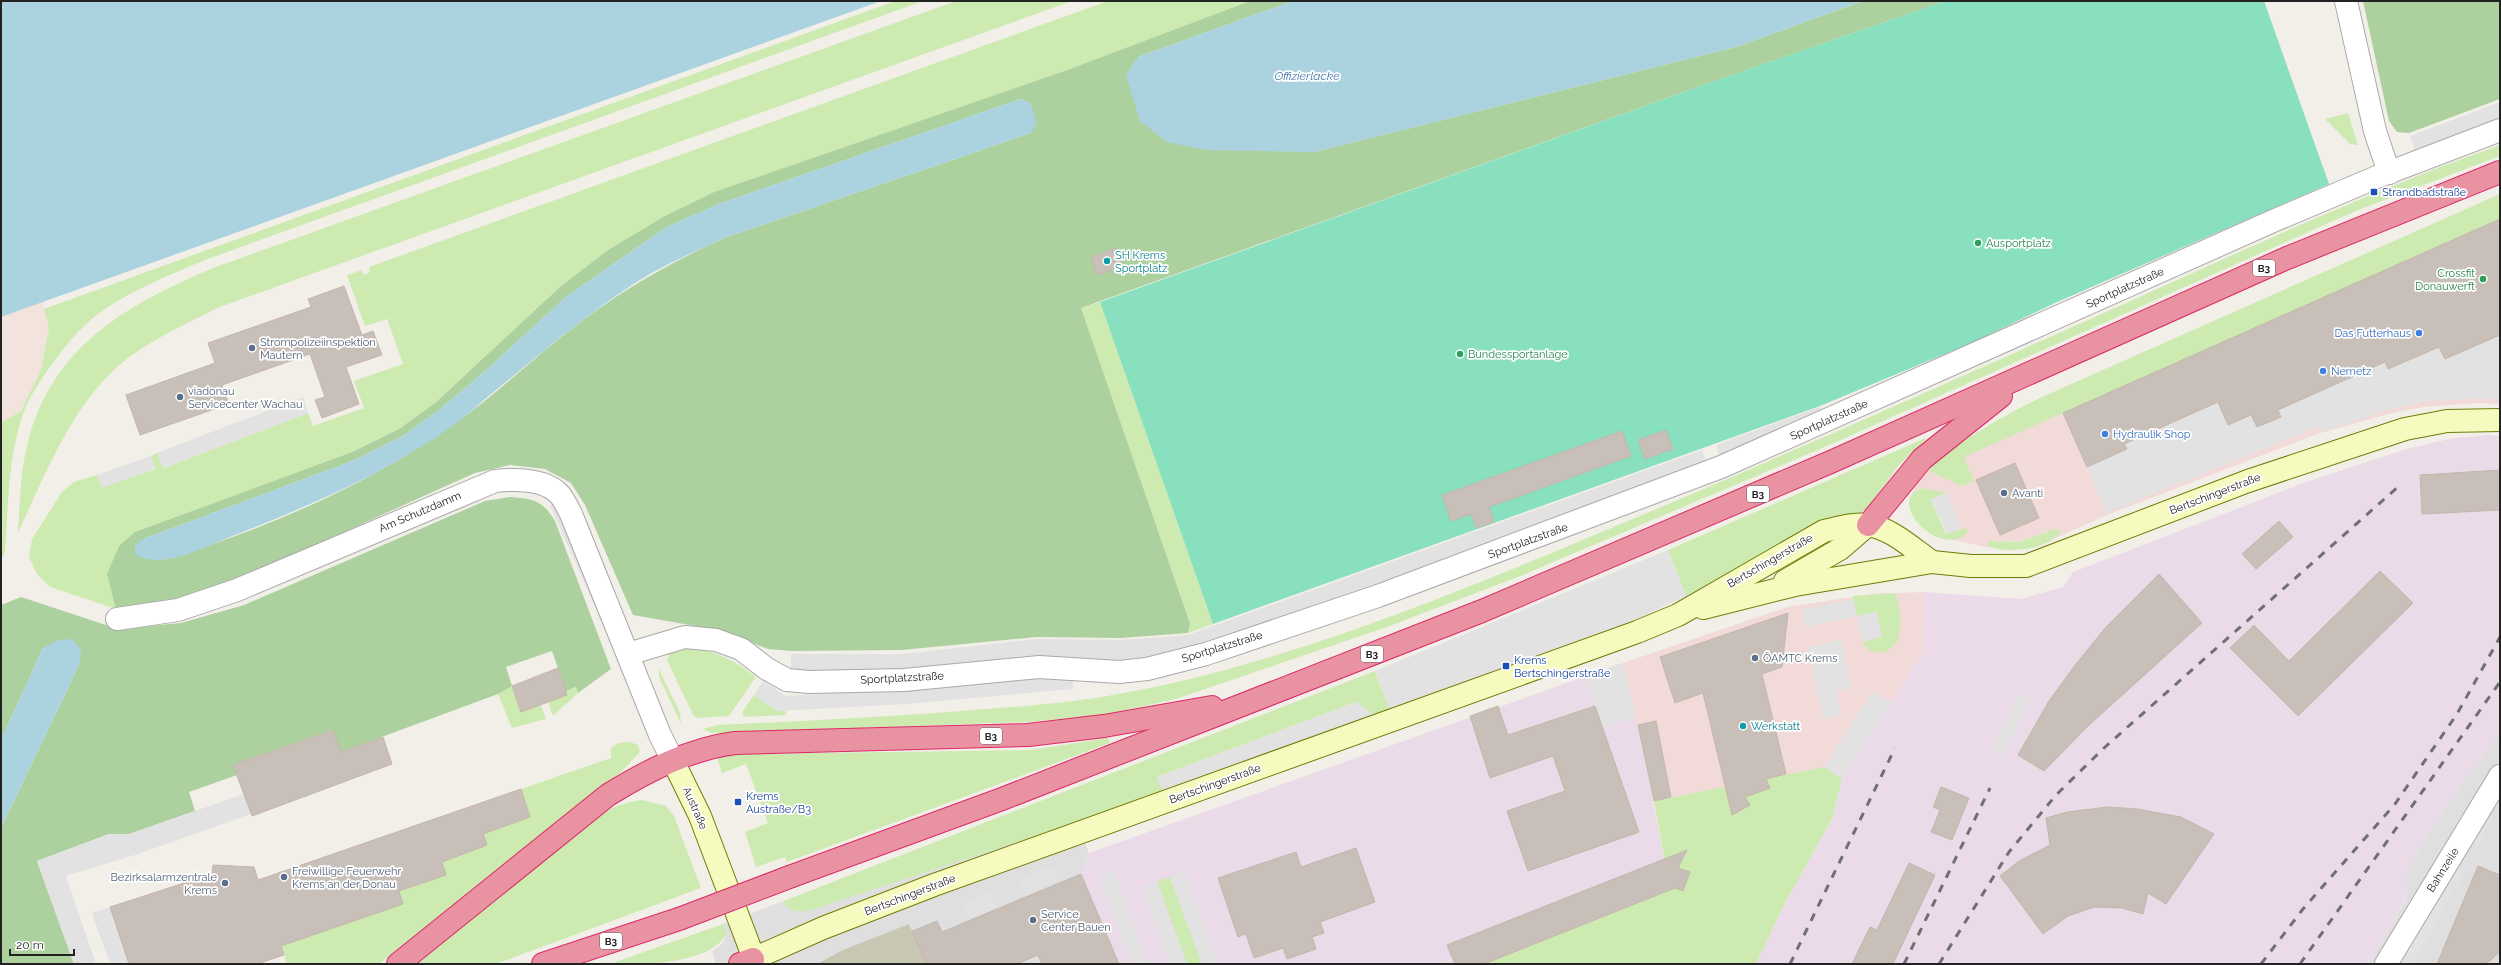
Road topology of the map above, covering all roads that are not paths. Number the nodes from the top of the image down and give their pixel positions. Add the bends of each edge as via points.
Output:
1 (2346, 1) edge
2 (2500, 130) edge
3 (2500, 172) edge
4 (2389, 173) junction
5 (2032, 373) junction
6 (2500, 420) edge
7 (1868, 525) junction
8 (1932, 562) junction
9 (1767, 591) junction
10 (1678, 615) junction
11 (117, 618) dead end
12 (628, 654) junction
13 (1262, 698) junction
14 (673, 761) junction
15 (2500, 776) edge
16 (679, 919) junction
17 (750, 962) edge
18 (398, 964) edge
19 (543, 964) edge
20 (561, 964) edge
21 (2386, 964) edge

1 - 4 street via 2375,131
2 - 4 street
3 - 5 highway, B3 via 2294,255
4 - 12 street, Sportplatzstraße via 2273,221 1721,467 1592,518 1378,596 1206,654 1147,669 1119,672 1039,667 904,680 808,682 787,680 740,649 716,640 685,637 654,644
5 - 7 highway via 1922,459
5 - 13 highway, B3 via 1632,548
6 - 8 street, Bertschingerstraße via 2447,421 2405,429 2267,474 2026,566 1978,567
7 - 8 street, Bertschingerstraße via 1894,535
7 - 9 street, Bertschingerstraße via 1840,550
7 - 10 street, Bertschingerstraße via 1842,527 1810,538
8 - 9 street, Bertschingerstraße
9 - 10 street, Bertschingerstraße
10 - 17 street, Bertschingerstraße via 1518,676 934,885 823,928
11 - 12 street, Am Schutzdamm via 178,610 237,590 477,487 495,481 515,479 540,484 559,494 571,514
12 - 14 street, Austraße
13 - 14 highway, B3 via 1104,726 1028,735 735,743 705,748
13 - 16 highway, B3, bridge via 1002,799
14 - 17 street, Austraße via 700,816
14 - 18 highway via 634,779 608,795
15 - 21 street, Bahnzeile
16 - 19 highway, B3
16 - 20 highway, B3

